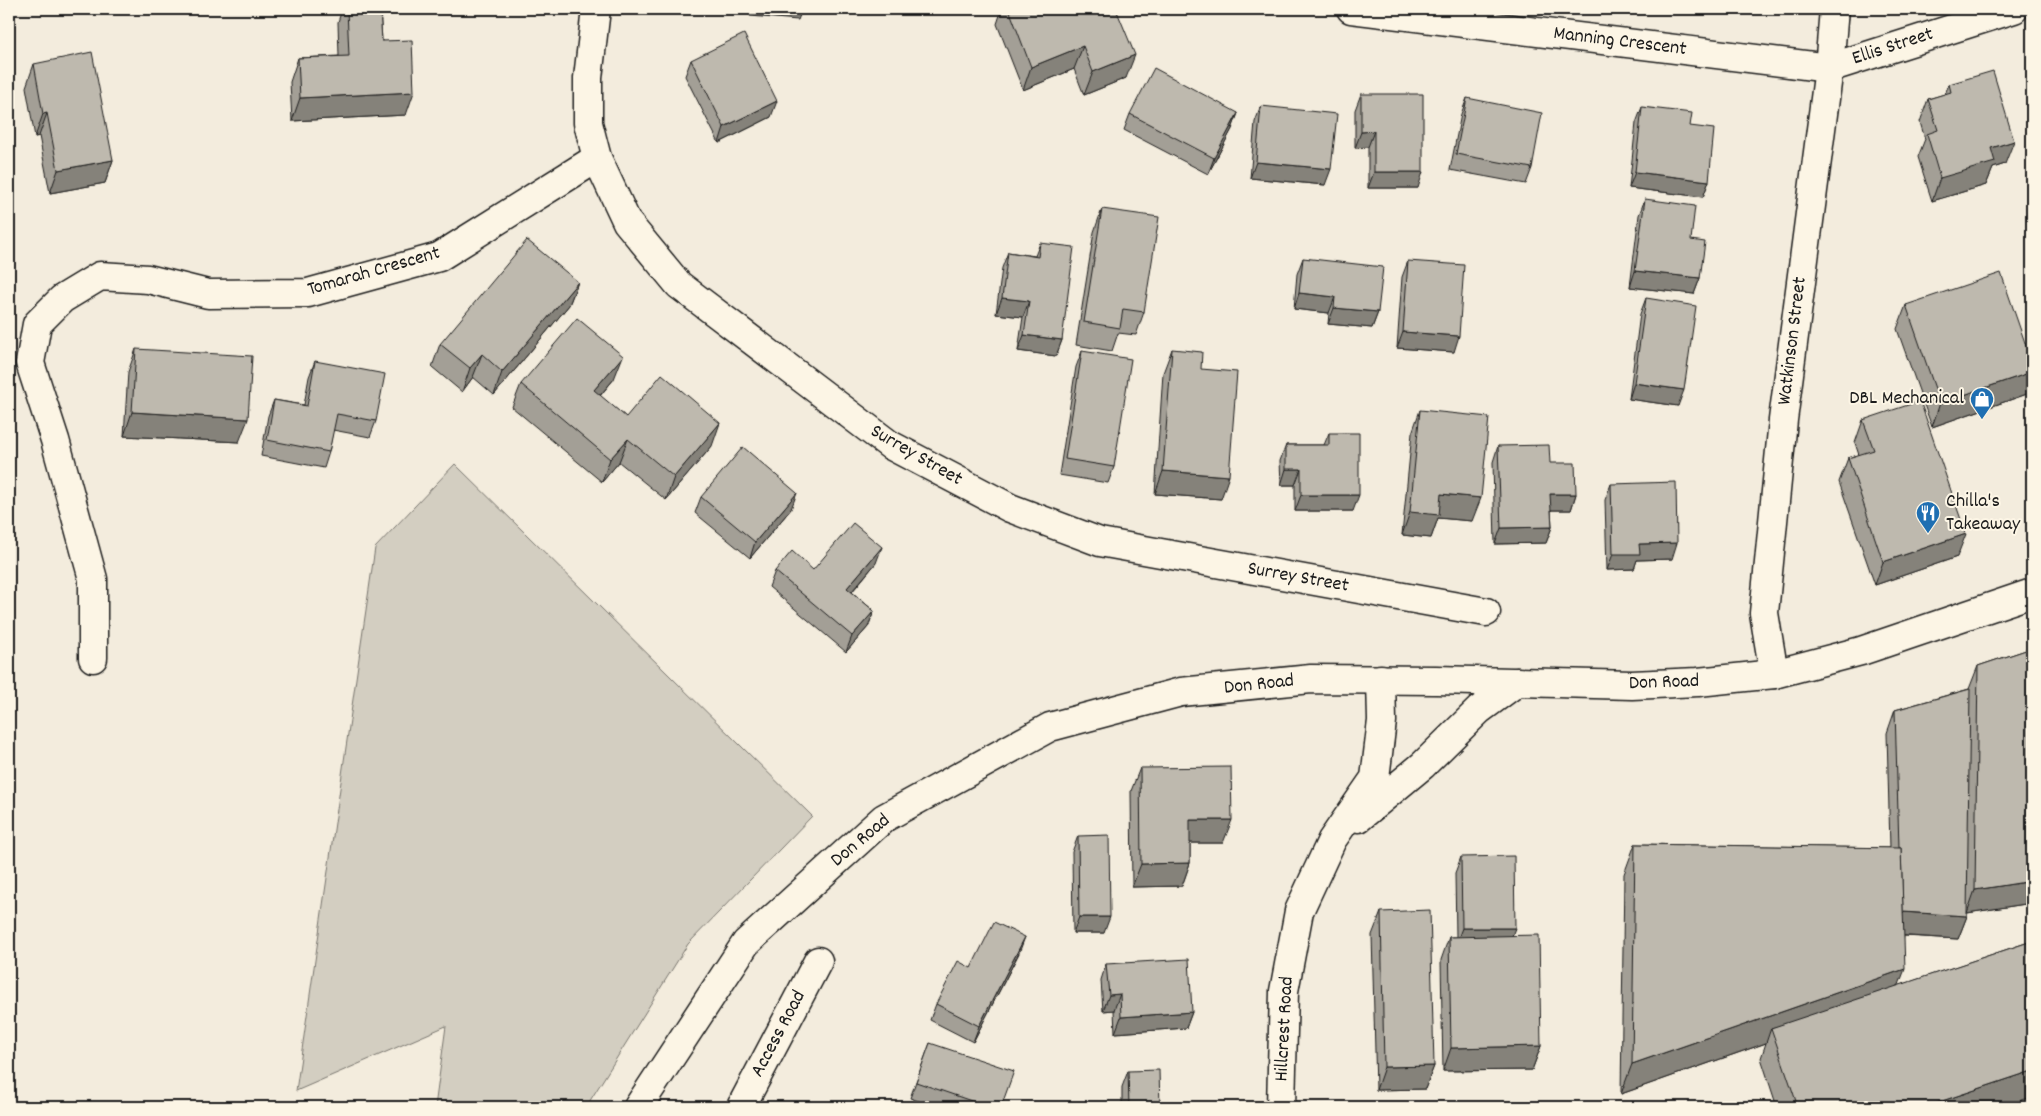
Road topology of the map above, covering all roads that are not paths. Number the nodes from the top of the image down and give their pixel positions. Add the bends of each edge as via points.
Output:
1 (596, 9) edge
2 (1351, 9) edge
3 (1834, 9) edge
4 (2014, 9) edge
5 (1829, 68) junction
6 (597, 158) junction
7 (2032, 593) edge
8 (1486, 612) dead end
9 (93, 658) dead end
10 (1774, 674) junction
11 (1381, 680) junction
12 (1517, 682) junction
13 (1332, 840) junction
14 (818, 961) dead end
15 (638, 1107) edge
16 (741, 1107) edge
17 (1281, 1107) edge

1 - 6 street, Surrey Street via 588,78 588,124
2 - 5 street, Manning Crescent
3 - 5 street, Watkinson Street
4 - 5 street, Ellis Street
5 - 10 street, Watkinson Street via 1783,420 1764,614
6 - 8 street, Surrey Street via 627,222 679,285 890,445 1010,508 1100,542
6 - 9 street, Tomarah Crescent via 439,257 308,293 208,294 148,279 100,276 62,299 36,324 30,363 93,579
7 - 10 street, Don Road via 1861,651
10 - 12 street, Don Road via 1632,685
11 - 12 street, Don Road
11 - 13 street, Hillcrest Road via 1382,721 1375,778
11 - 15 street, Don Road via 1311,680 1181,692 1050,727 884,818 746,943
12 - 13 street, Hillcrest Road via 1479,710 1423,765
13 - 17 street, Hillcrest Road via 1297,920 1284,991
14 - 16 street, Access Road

